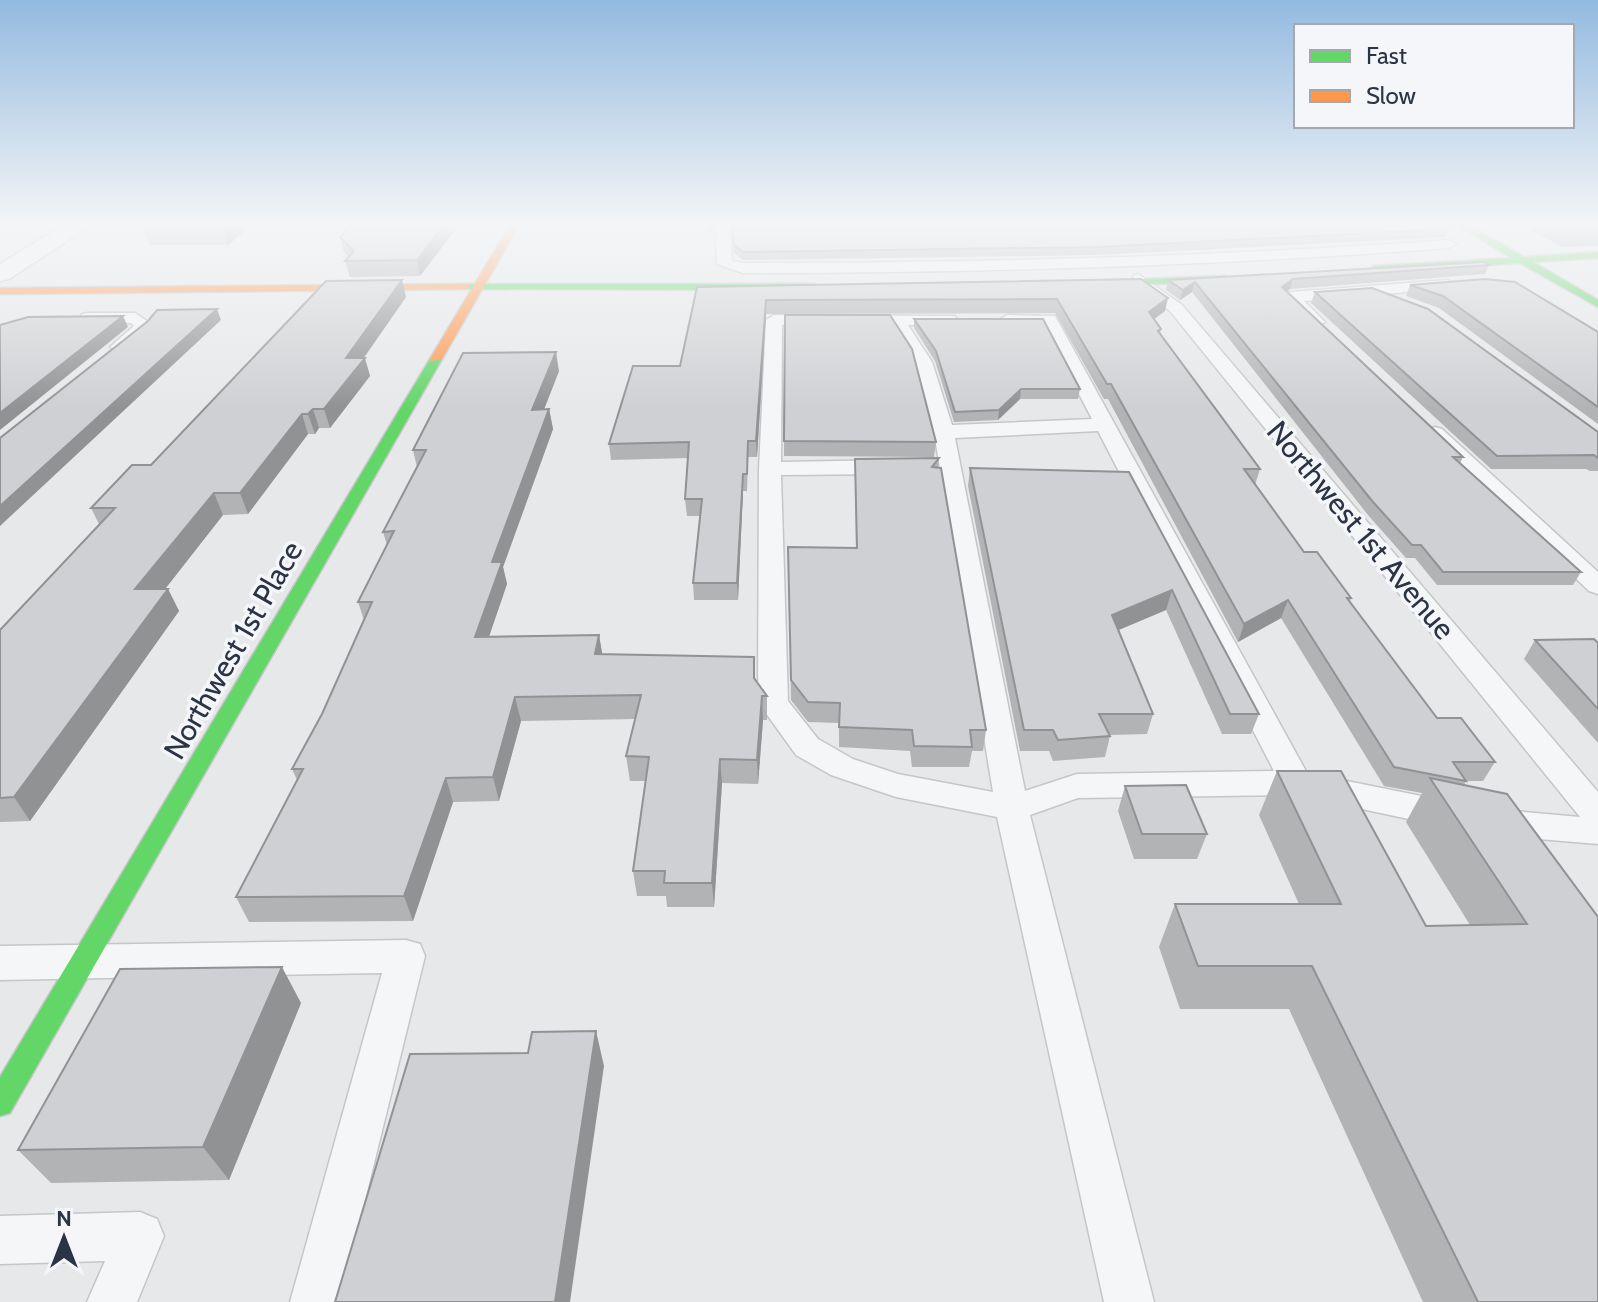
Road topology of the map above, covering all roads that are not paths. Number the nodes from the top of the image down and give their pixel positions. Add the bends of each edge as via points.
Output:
1 (480, 285) edge
2 (419, 286) edge
3 (831, 286) edge
4 (942, 286) edge
5 (1148, 286) edge
6 (1428, 286) edge
7 (1567, 286) edge
8 (1367, 290) junction
9 (0, 291) edge
10 (1405, 304) edge
11 (1598, 304) edge
12 (73, 319) edge
13 (896, 320) junction
14 (1336, 341) edge
15 (109, 355) edge
16 (1417, 416) edge
17 (1105, 425) junction
18 (944, 432) junction
19 (935, 466) junction
20 (770, 469) junction
21 (1595, 581) edge
22 (1296, 783) junction
23 (1012, 808) junction
24 (1598, 815) edge
25 (1598, 831) edge
26 (83, 962) junction
27 (0, 963) edge
28 (0, 1103) edge
29 (0, 1240) edge
30 (112, 1302) edge
31 (315, 1302) edge
32 (1129, 1302) edge

1 - 26 main road, Northwest 1st Place
2 - 9 main road
3 - 4 main road
5 - 24 lane, Northwest 1st Avenue via 1176,308
6 - 8 lane
7 - 11 main road
8 - 10 lane
8 - 14 lane via 1290,297
12 - 15 lane via 135,318 145,326
13 - 17 lane via 1049,320
13 - 18 lane via 923,362
13 - 20 lane via 774,320
16 - 21 lane
17 - 18 lane
17 - 22 lane
18 - 19 lane
19 - 20 lane
19 - 23 lane
20 - 23 lane via 773,702 807,747 842,767 896,785
22 - 23 lane via 1077,786
22 - 25 lane via 1479,821
23 - 32 lane
26 - 27 lane
26 - 28 main road, Northwest 1st Place
26 - 31 lane via 406,956
29 - 30 lane via 140,1236

